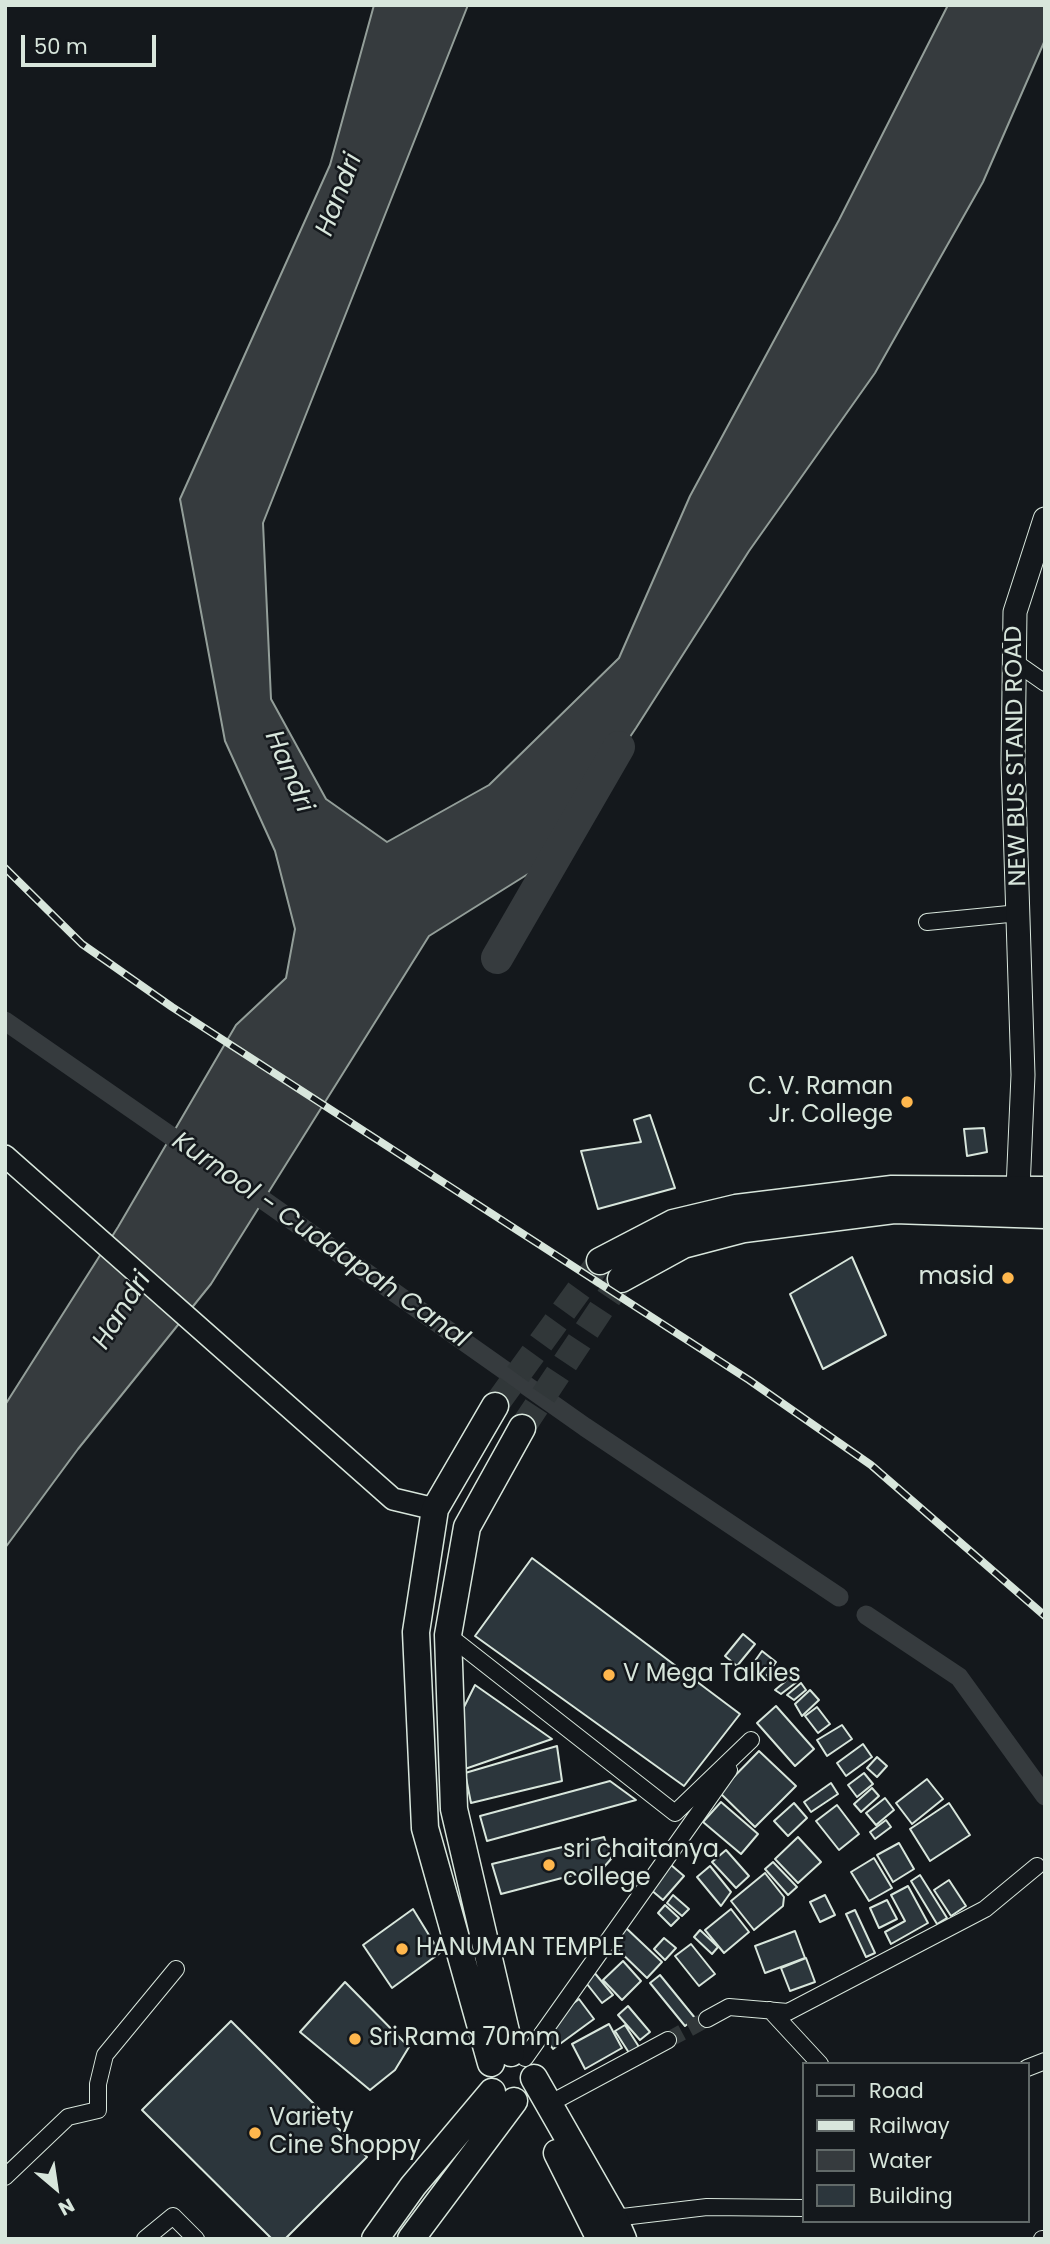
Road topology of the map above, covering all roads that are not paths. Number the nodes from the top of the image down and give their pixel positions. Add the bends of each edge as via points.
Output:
1 (1045, 519) edge
2 (1040, 553) edge
3 (1015, 662) junction
4 (1045, 683) edge
5 (1019, 913) junction
6 (927, 922) dead end
7 (5, 1156) edge
8 (1045, 1189) edge
9 (1016, 1201) junction
10 (1045, 1215) edge
11 (600, 1261) tunnel mouth
12 (621, 1279) tunnel mouth
13 (495, 1406) tunnel mouth
14 (522, 1428) tunnel mouth
15 (435, 1509) junction
16 (448, 1635) junction
17 (1037, 1866) dead end
18 (176, 1969) dead end
19 (762, 2010) junction
20 (707, 2019) tunnel mouth
21 (668, 2040) tunnel mouth
22 (818, 2062) edge
23 (513, 2077) junction
24 (549, 2104) junction
25 (5, 2177) edge
26 (802, 2208) edge
27 (612, 2232) edge
28 (145, 2239) edge
29 (196, 2239) edge
30 (375, 2239) edge
31 (411, 2239) edge

1 - 2 main road, NEW BUS STAND ROAD
2 - 3 main road, NEW BUS STAND ROAD via 1016,612
3 - 4 street
3 - 5 main road, NEW BUS STAND ROAD via 1013,763
5 - 6 street, NEW BUS STAND ROAD
5 - 9 main road, NEW BUS STAND ROAD via 1023,1075
7 - 15 street via 393,1499
8 - 9 main road
9 - 10 main road
9 - 11 main road via 892,1189 736,1209 673,1223
9 - 12 main road via 894,1210 744,1229 683,1244
13 - 15 main road
14 - 16 main road via 467,1527
15 - 23 main road via 416,1632 425,1828
16 - 23 main road via 453,1809
16 - 23 street via 675,1813 751,1740
17 - 19 street via 985,1909 788,2012
18 - 25 street via 105,2055 98,2110 68,2118
19 - 20 street via 729,2007
19 - 22 street
21 - 24 street
23 - 24 main road
23 - 27 main road via 578,2192
23 - 30 main road via 413,2186
23 - 31 main road
24 - 27 main road
26 - 27 street via 707,2207
28 - 29 street via 173,2216

